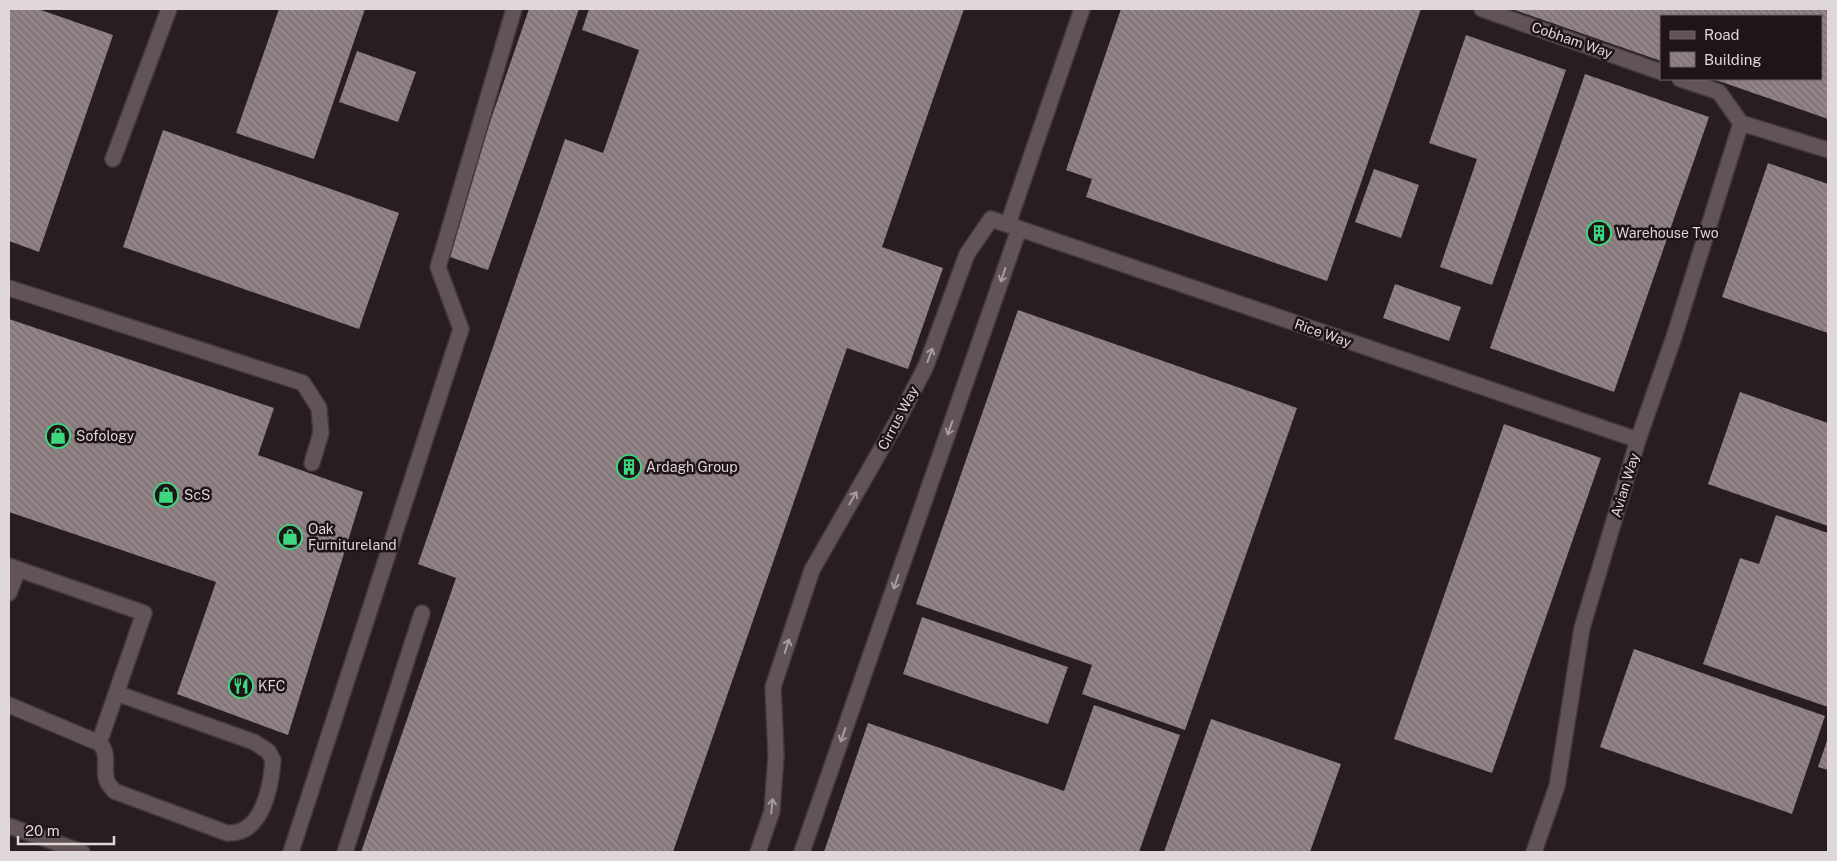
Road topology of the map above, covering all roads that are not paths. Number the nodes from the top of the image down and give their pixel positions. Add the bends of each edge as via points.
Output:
1 (169, 9) edge
2 (514, 9) edge
3 (1082, 9) edge
4 (1482, 9) edge
5 (1660, 72) edge
6 (1683, 80) edge
7 (1741, 123) junction
8 (1828, 150) edge
9 (113, 159) dead end
10 (1014, 227) junction
11 (9, 288) edge
12 (1638, 440) junction
13 (312, 463) dead end
14 (13, 567) edge
15 (9, 592) edge
16 (422, 613) dead end
17 (116, 693) junction
18 (9, 705) edge
19 (99, 742) junction
20 (9, 826) edge
21 (82, 852) edge
22 (291, 852) edge
23 (345, 852) edge
24 (758, 852) edge
25 (802, 852) edge
26 (1534, 852) edge

1 - 9 street
2 - 22 street via 438,267 461,329
3 - 10 street
4 - 5 street, Cobham Way
6 - 7 street via 1719,92
7 - 8 street
7 - 12 street, Avian Way
10 - 12 street, Rice Way
24 -> 10 street, Cirrus Way via 772,811 776,755 774,687 812,570 926,366 967,254 991,219
10 -> 25 street
11 - 13 street via 303,384 319,408 321,433
12 - 26 street, Avian Way via 1582,628 1557,786
14 - 15 street
14 - 17 street via 144,614
16 - 23 street
17 - 19 street
17 - 19 street via 254,742 268,751 273,760 266,798 256,819 246,830 227,833 114,791 107,780 106,759
18 - 19 street
20 - 21 street

